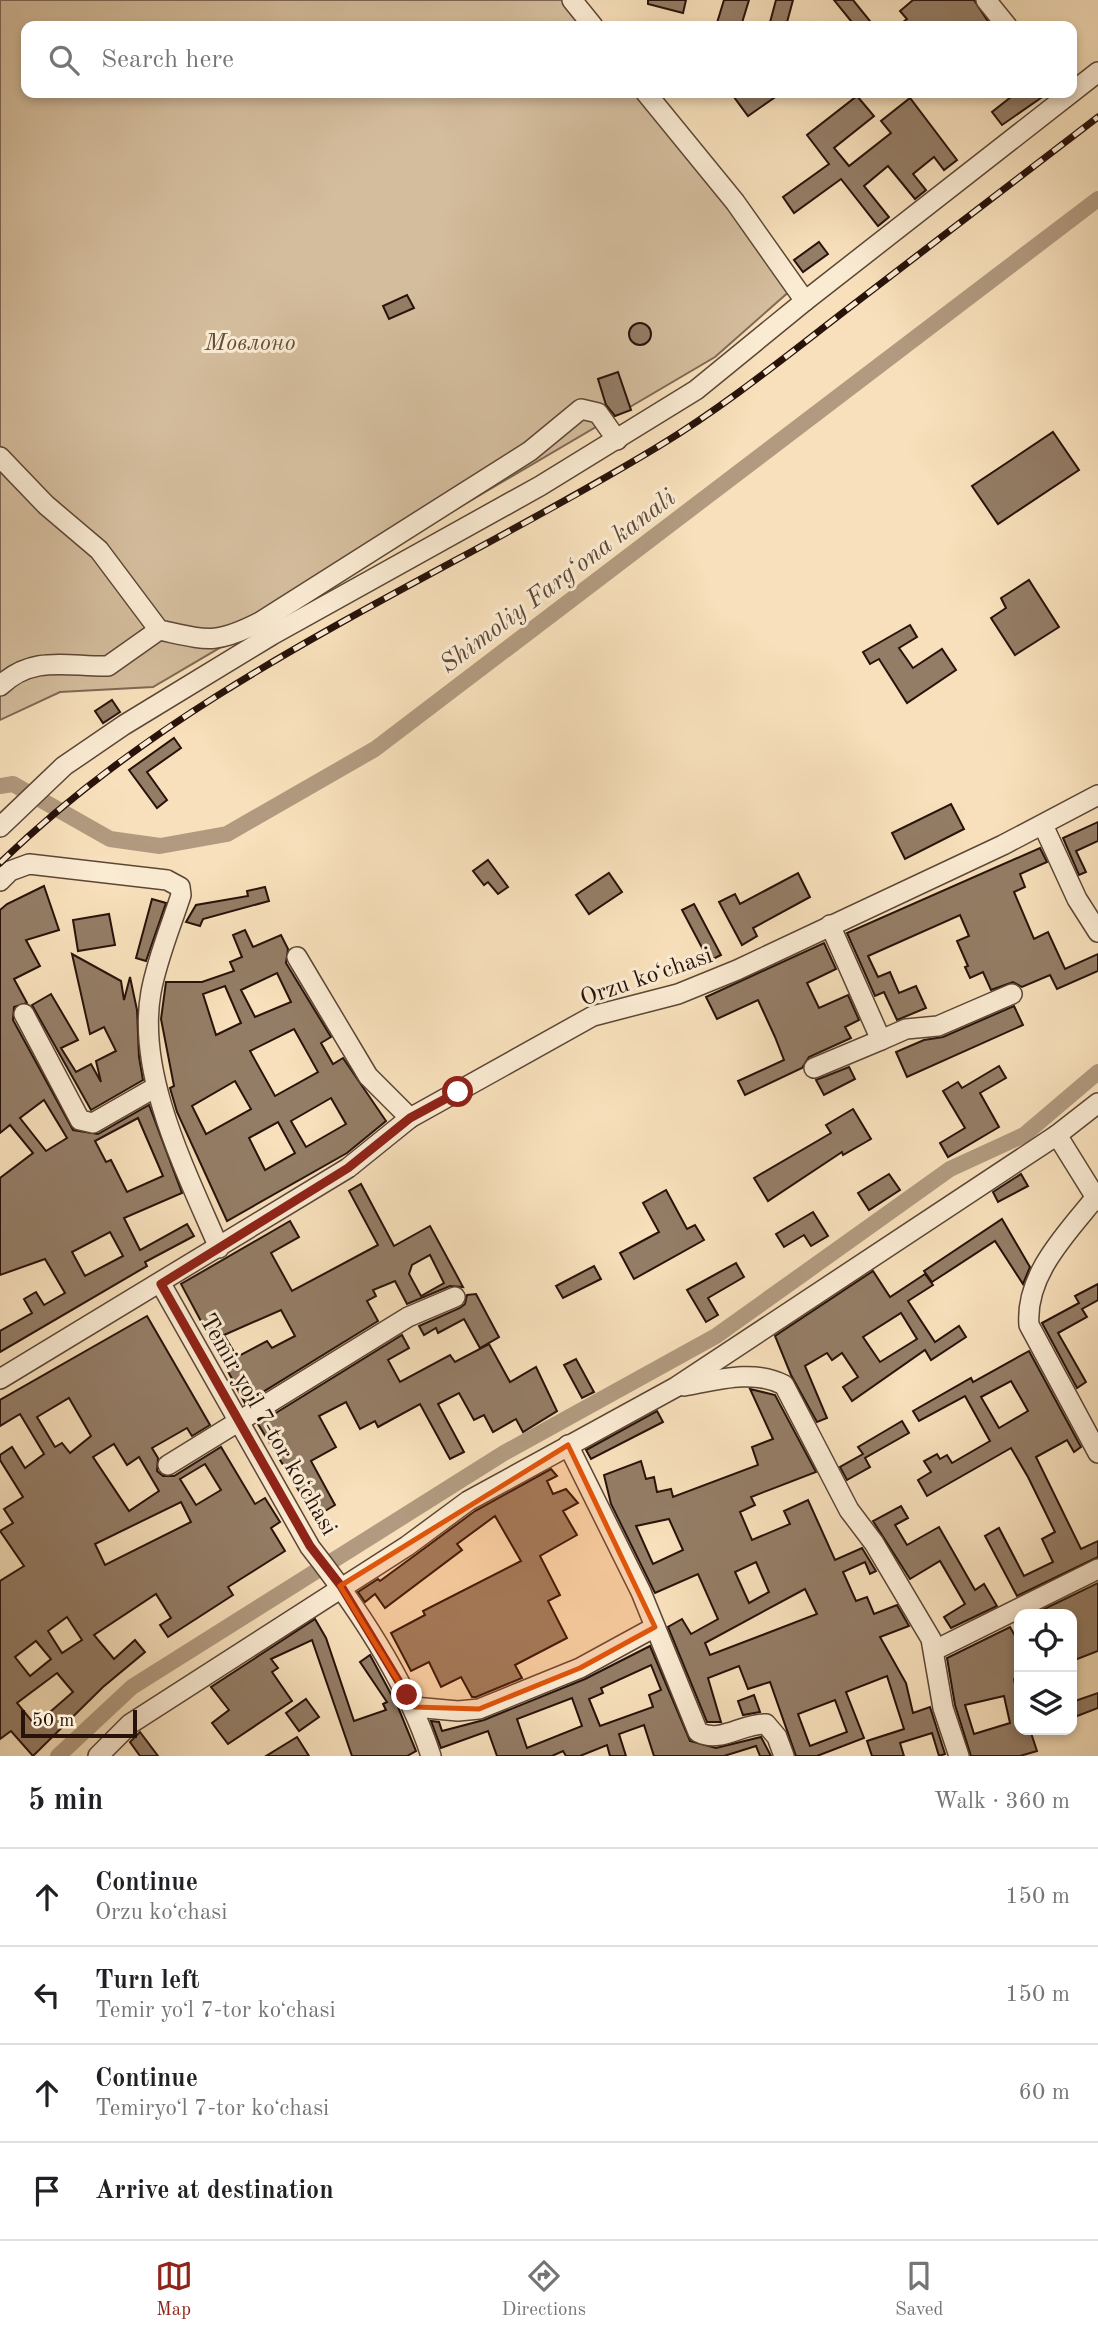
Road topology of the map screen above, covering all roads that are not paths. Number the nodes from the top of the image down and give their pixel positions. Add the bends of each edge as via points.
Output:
1 (572, 0) edge
2 (986, 0) edge
3 (589, 21) edge
4 (1003, 21) edge
5 (1098, 72) edge
6 (1077, 86) edge
7 (650, 98) edge
8 (1060, 98) edge
9 (805, 301) junction
10 (617, 440) junction
11 (0, 457) edge
12 (159, 630) junction
13 (0, 686) edge
14 (1098, 796) edge
15 (1043, 825) junction
16 (0, 827) edge
17 (0, 881) edge
18 (830, 925) junction
19 (1098, 932) edge
20 (297, 957) dead end
21 (1013, 994) dead end
22 (24, 1014) dead end
23 (881, 1040) junction
24 (814, 1068) dead end
25 (156, 1087) junction
26 (1098, 1102) edge
27 (410, 1118) junction
28 (1057, 1135) junction
29 (1097, 1199) edge
30 (219, 1248) junction
31 (161, 1284) junction
32 (455, 1297) dead end
33 (0, 1379) edge
34 (676, 1387) junction
35 (239, 1422) junction
36 (568, 1445) junction
37 (1098, 1453) edge
38 (168, 1465) dead end
39 (1098, 1569) edge
40 (341, 1586) junction
41 (655, 1627) junction
42 (935, 1650) junction
43 (414, 1707) junction
44 (98, 1756) edge
45 (431, 1756) edge
46 (783, 1756) edge
47 (958, 1756) edge

1 - 3 street
2 - 4 street
5 - 6 street
7 - 9 street via 734,202
8 - 9 street
9 - 10 street via 696,390
10 - 12 street via 598,413 581,409 530,451 260,622 221,640
10 - 16 street via 272,635 124,725 64,766
11 - 12 street via 99,550
12 - 13 street via 108,666 65,662 36,666
14 - 15 street, Orzu koʻchasi
15 - 18 street, Orzu koʻchasi
15 - 19 street via 1077,899
17 - 25 street via 10,871 29,864 167,880 180,887 151,992 148,1037
18 - 23 street
18 - 27 street, Orzu koʻchasi via 695,988 593,1016
20 - 27 street via 368,1076
21 - 23 street via 938,1026 906,1029
22 - 25 street via 80,1120 93,1123
23 - 24 street
25 - 30 street
26 - 28 street
27 - 30 street, Orzu koʻchasi via 348,1168
28 - 29 street
28 - 34 street
29 - 37 street via 1048,1255 1027,1307 1029,1325
30 - 31 street, Orzu koʻchasi
31 - 33 street, Orzu koʻchasi
31 - 35 street, Temir yoʻl 7-tor koʻchasi
32 - 35 street via 408,1317
34 - 36 street
34 - 42 street via 750,1377 769,1377 784,1385 849,1510 874,1543
35 - 38 street
35 - 40 street, Temir yoʻl 7-tor koʻchasi via 310,1546
36 - 40 street via 468,1501
36 - 41 street via 602,1507
39 - 42 street
40 - 43 street, Temir yoʻl 7-tor koʻchasi
40 - 44 street via 130,1724
41 - 43 street via 580,1668 480,1709
41 - 46 street via 698,1732 720,1736 766,1724 777,1737
42 - 47 street via 943,1708
43 - 45 street, Temir yoʻl 7-tor koʻchasi

